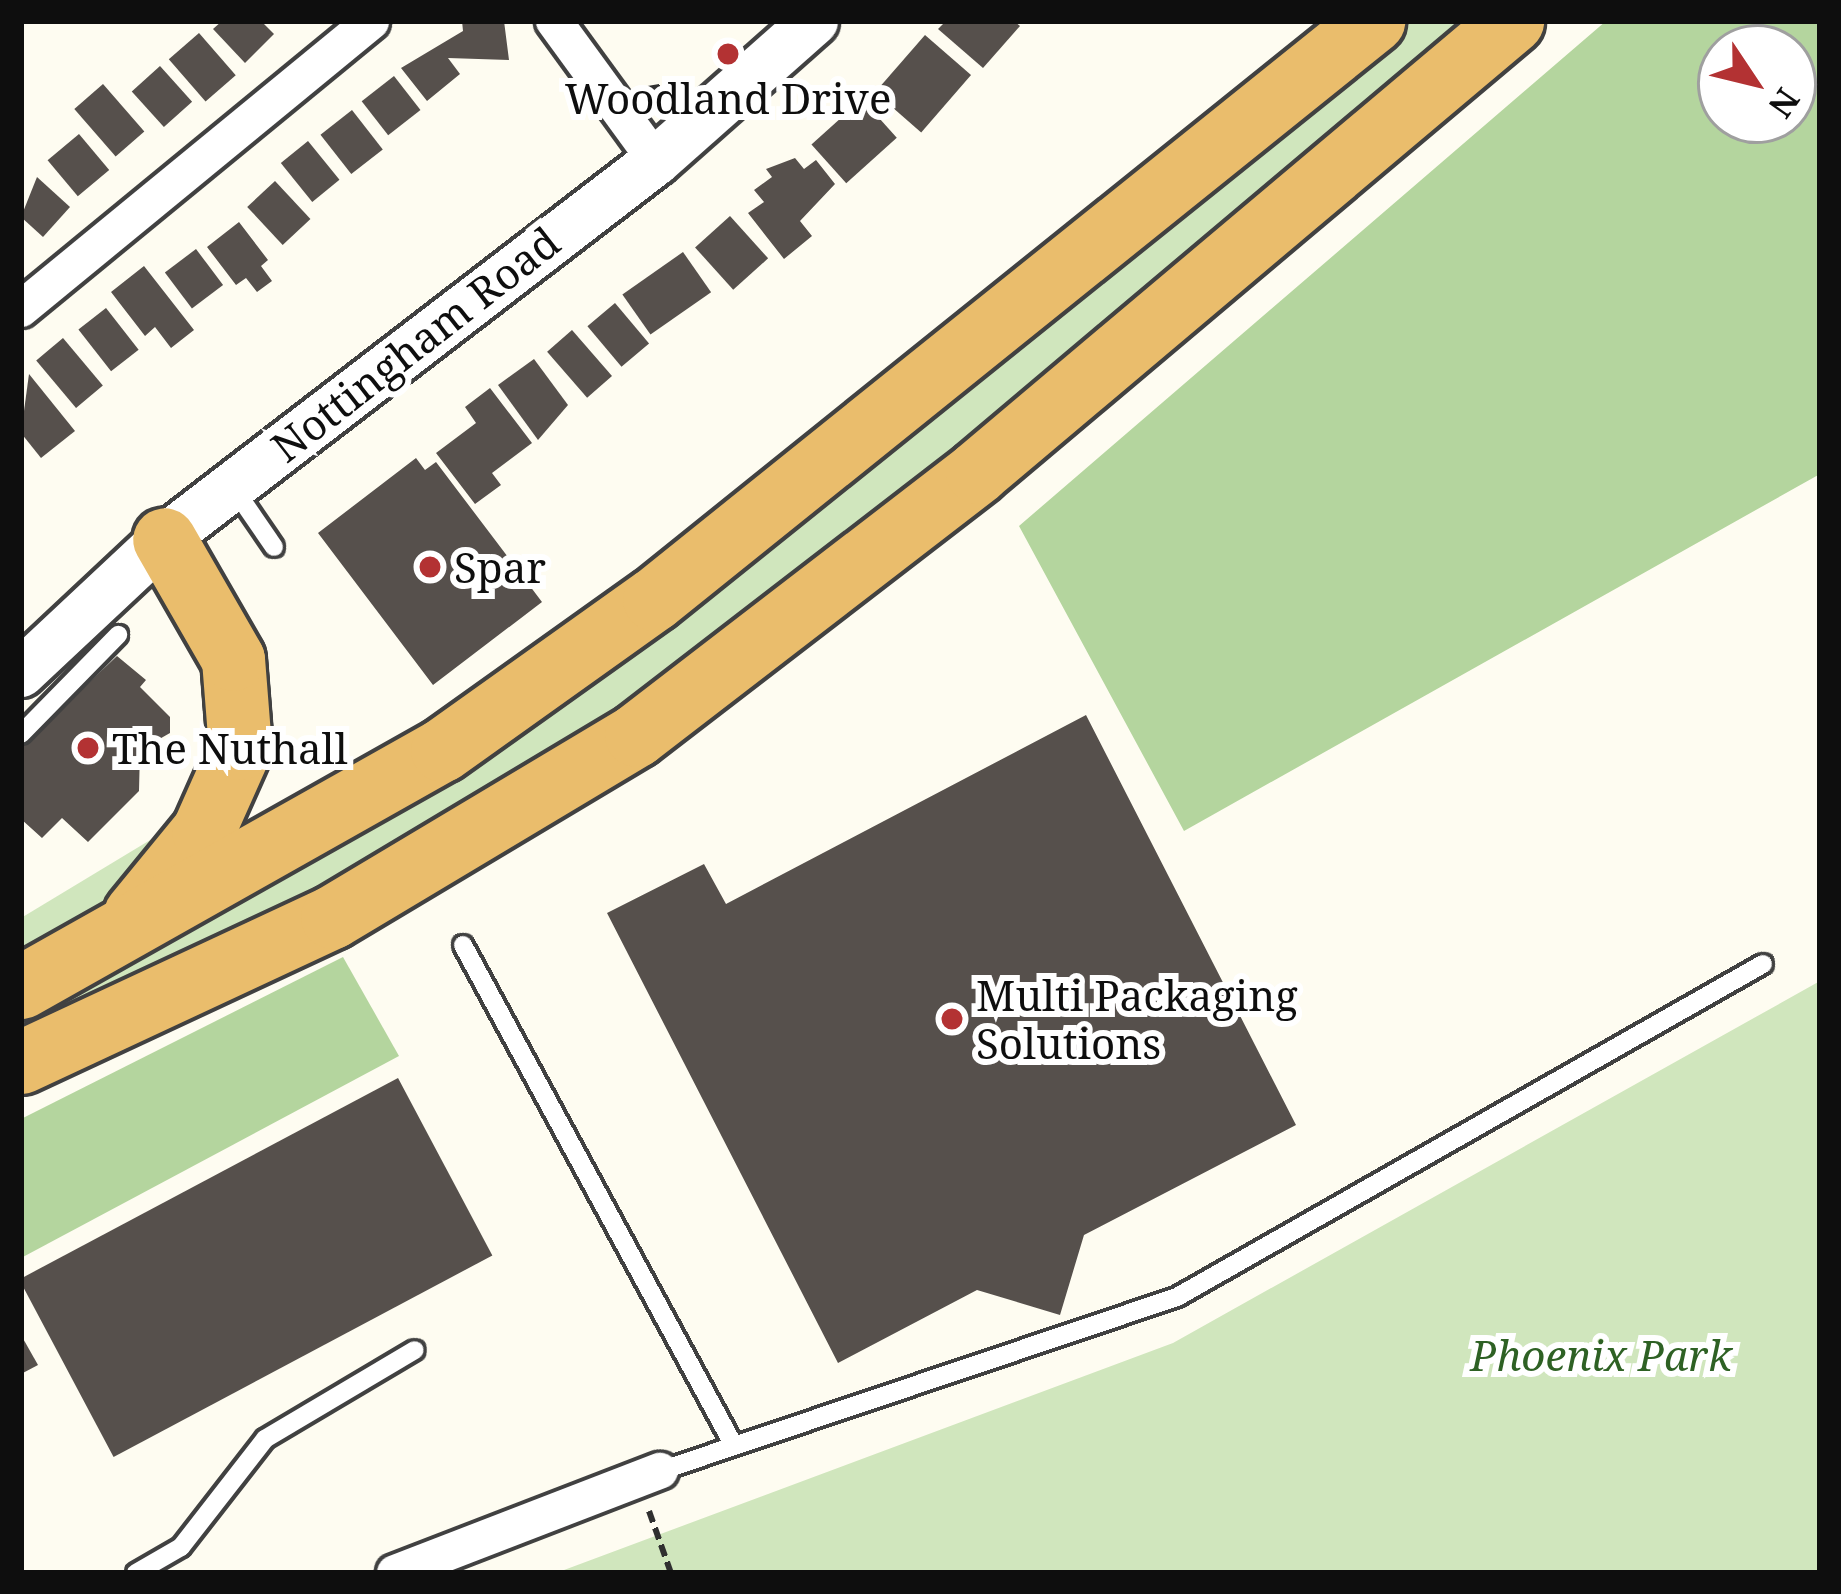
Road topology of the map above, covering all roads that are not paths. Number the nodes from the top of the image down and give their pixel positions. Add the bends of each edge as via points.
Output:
1 (371, 21) edge
2 (554, 21) edge
3 (814, 21) edge
4 (1373, 21) edge
5 (1513, 21) edge
6 (656, 161) junction
7 (21, 309) edge
8 (233, 486) junction
9 (164, 539) junction
10 (274, 548) dead end
11 (118, 635) dead end
12 (21, 673) edge
13 (21, 734) edge
14 (240, 748) junction
15 (338, 814) junction
16 (463, 945) dead end
17 (106, 946) junction
18 (1763, 964) dead end
19 (21, 987) edge
20 (21, 1062) edge
21 (415, 1350) dead end
22 (732, 1442) junction
23 (649, 1475) joint
24 (136, 1573) edge
25 (395, 1573) edge

1 - 7 street
2 - 6 street
3 - 6 street, Nottingham Road
4 - 15 highway via 654,599
5 - 20 highway via 958,487 636,735 332,917
6 - 8 street, Nottingham Road
8 - 9 street, Nottingham Road
8 - 10 lane
9 - 12 street, Nottingham Road
9 - 14 highway via 233,658
11 - 13 lane
14 - 15 highway via 272,787
14 - 17 highway via 203,831
15 - 17 highway
16 - 22 lane
17 - 19 highway
18 - 22 lane via 1177,1297
21 - 24 lane via 265,1439 181,1547
22 - 23 lane
23 - 25 street

